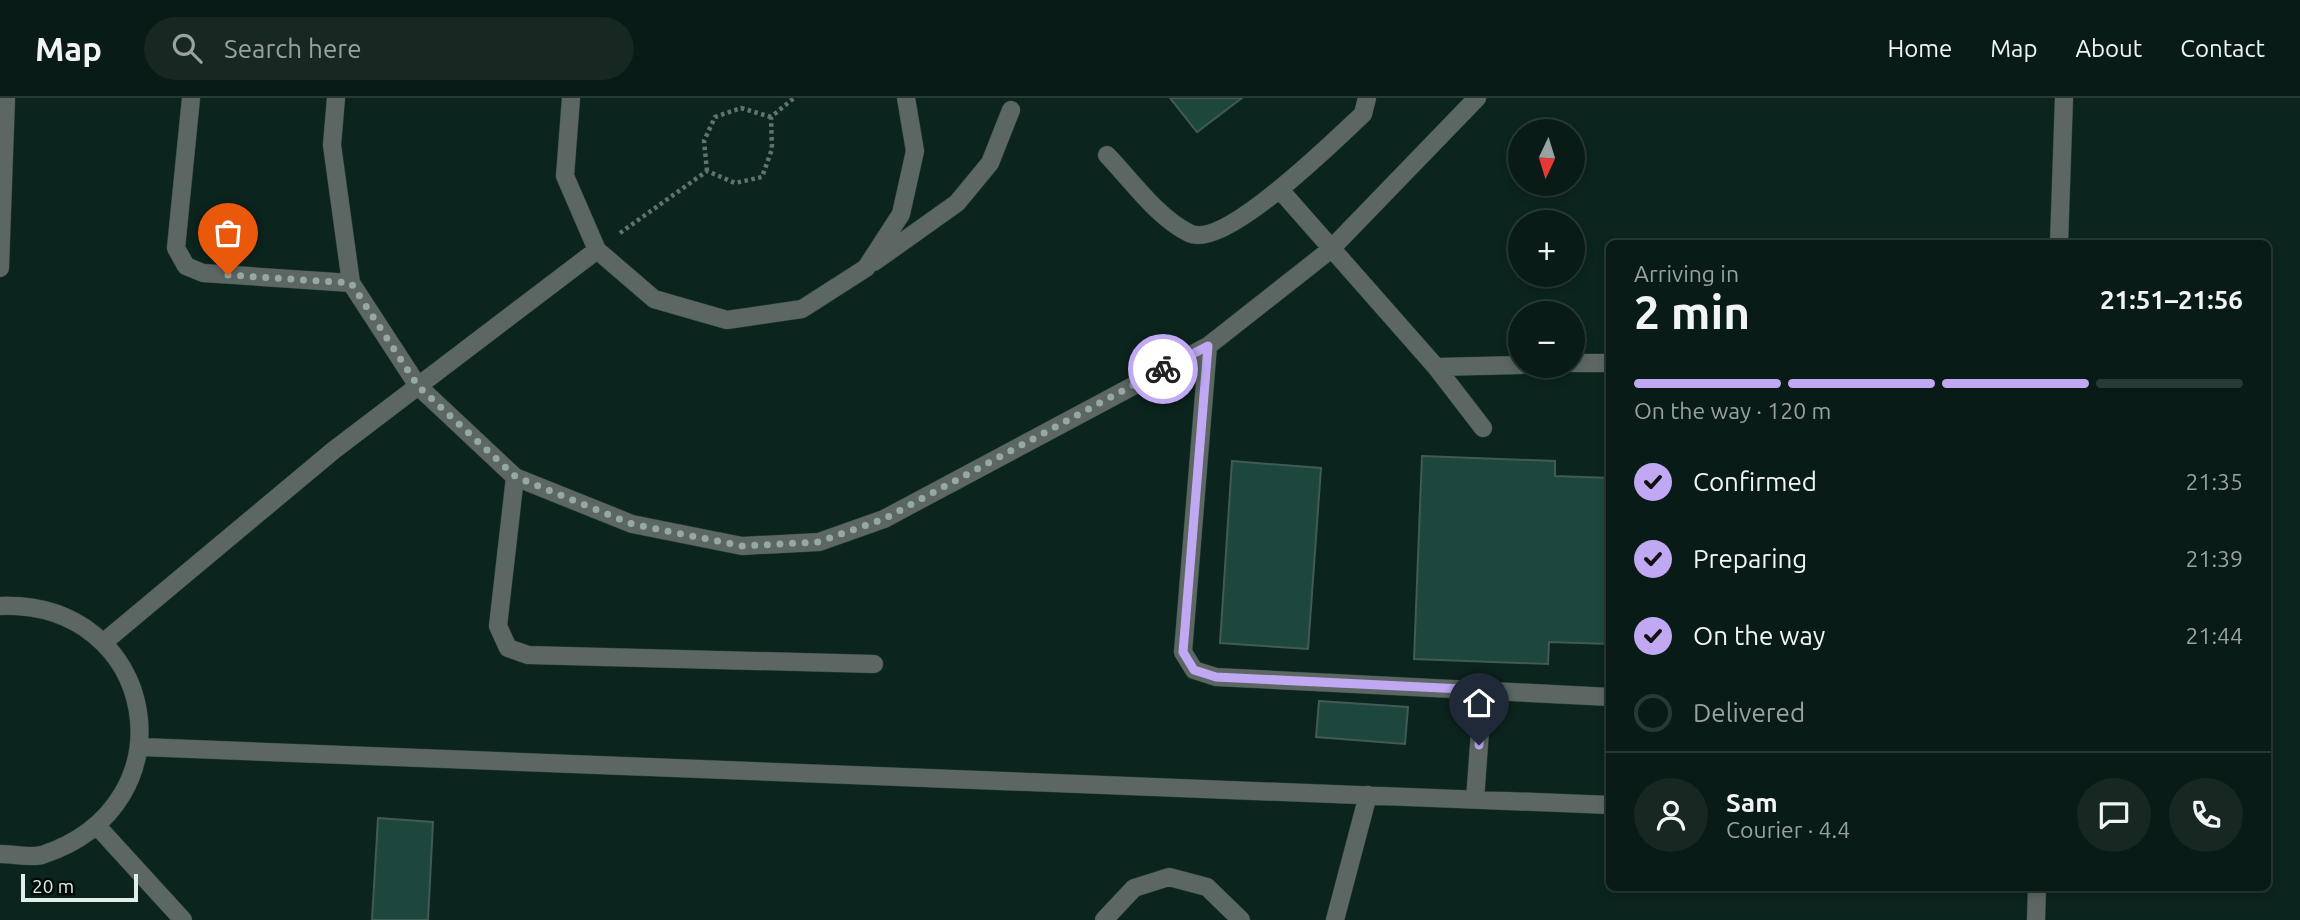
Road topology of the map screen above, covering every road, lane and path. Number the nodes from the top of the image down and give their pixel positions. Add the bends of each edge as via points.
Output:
1 (6, 98) edge
2 (191, 98) edge
3 (336, 98) edge
4 (571, 98) edge
5 (794, 98) edge
6 (906, 98) edge
7 (1367, 98) edge
8 (1477, 98) edge
9 (2064, 98) edge
10 (1011, 110) dead end
11 (771, 117) junction
12 (1107, 155) dead end
13 (707, 171) junction
14 (1281, 191) junction
15 (2059, 240) edge
16 (597, 250) junction
17 (1330, 250) junction
18 (0, 268) edge
19 (866, 268) junction
20 (351, 283) junction
21 (1208, 346) junction
22 (1585, 363) edge
23 (1606, 363) edge
24 (1508, 365) edge
25 (1436, 367) junction
26 (418, 386) junction
27 (1483, 428) dead end
28 (516, 477) junction
29 (0, 606) edge
30 (104, 642) junction
31 (874, 664) dead end
32 (1483, 690) junction
33 (1606, 697) edge
34 (141, 747) junction
35 (1367, 795) junction
36 (1475, 800) junction
37 (1606, 805) edge
38 (98, 827) junction
39 (0, 854) edge
40 (2037, 891) edge
41 (183, 920) edge
42 (1104, 920) edge
43 (1241, 920) edge
44 (1335, 920) edge
45 (2036, 920) edge

1 - 18 street
2 - 20 street via 176,248 186,266 203,273
3 - 20 street via 332,145
4 - 16 street via 565,176
5 - 11 path
6 - 19 street via 915,151 901,214
7 - 14 street via 1363,114
8 - 17 street
9 - 15 street
10 - 19 street via 990,163 957,203
11 - 13 path via 741,107 715,117 705,141
11 - 13 path via 772,149 762,177 736,183
12 - 14 street via 1170,220 1192,235 1214,233
13 - 16 path
14 - 17 street
16 - 19 street via 654,299 727,320 802,309
16 - 26 street
17 - 21 street
17 - 25 street
20 - 26 street
21 - 28 street via 884,519 818,542 742,546 632,524
21 - 32 street via 1183,652 1194,670 1216,677
22 - 23 street
24 - 25 street
25 - 27 street
26 - 28 street
26 - 30 street
28 - 31 street via 498,626 508,648 528,655
29 - 30 street via 30,605 71,617
30 - 34 street via 135,690
32 - 33 street
32 - 36 street
34 - 35 street
34 - 38 street via 127,791
35 - 36 street
35 - 44 street
36 - 37 street
38 - 39 street via 40,855
38 - 41 street
40 - 45 street
42 - 43 street via 1134,888 1169,877 1207,887

